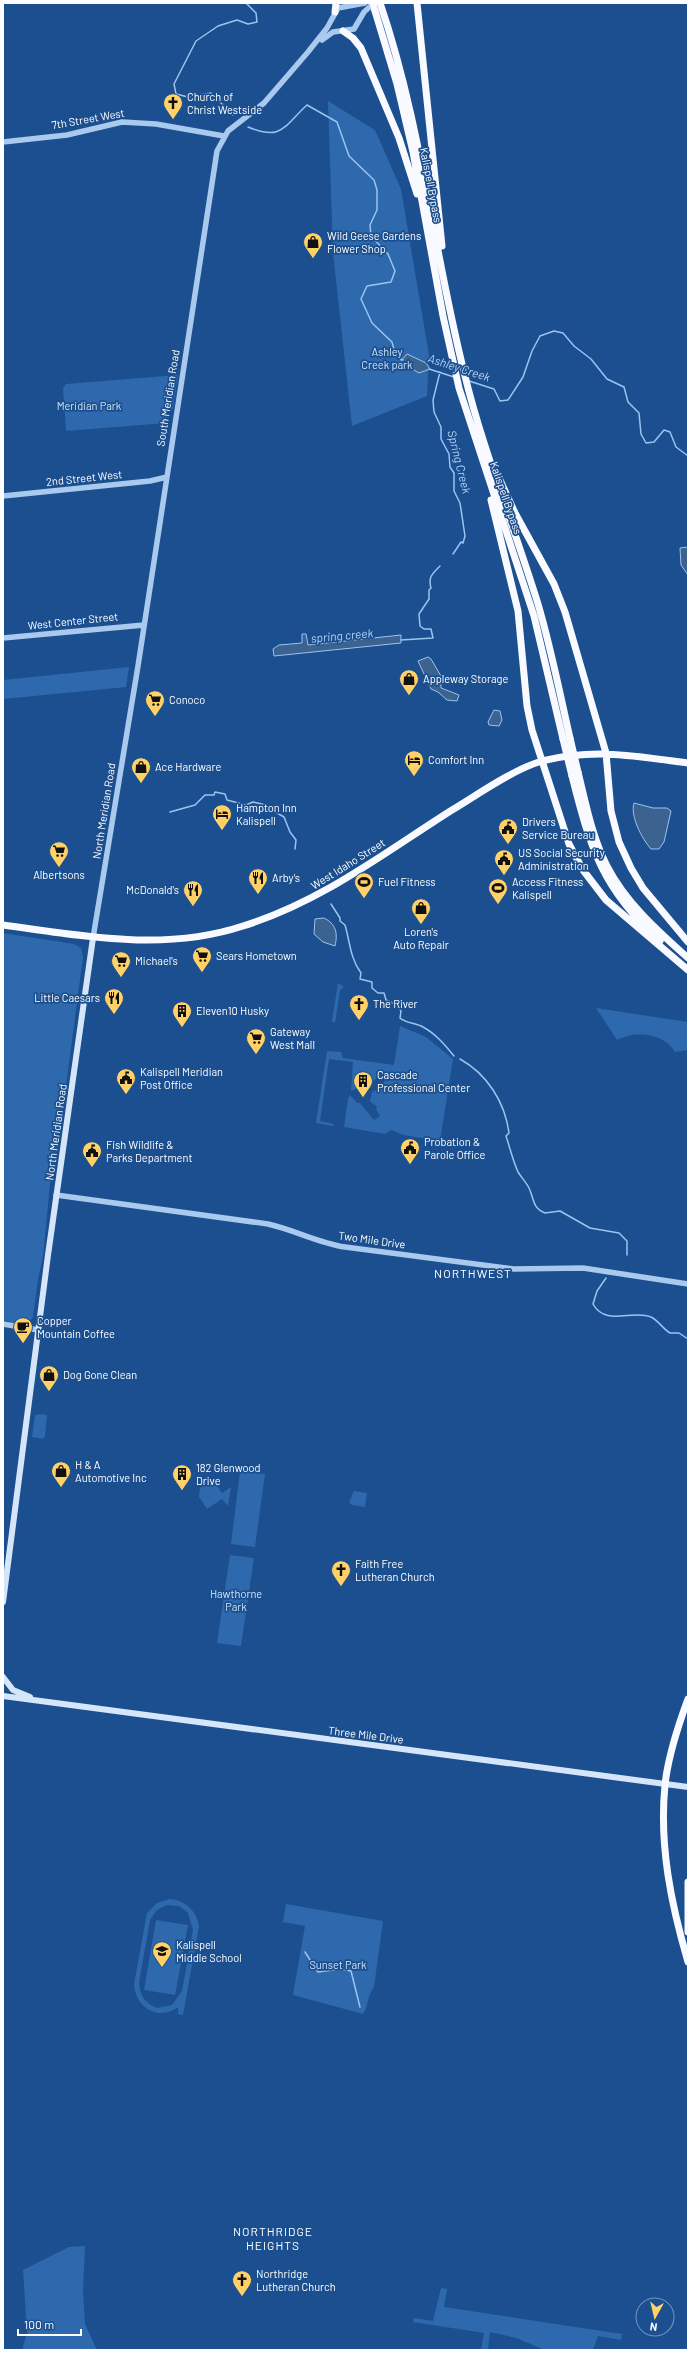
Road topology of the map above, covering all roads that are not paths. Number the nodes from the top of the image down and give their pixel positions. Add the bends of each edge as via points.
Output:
1 (336, 3) edge
2 (365, 3) edge
3 (417, 3) edge
4 (377, 5) edge
5 (334, 15) junction
6 (342, 31) junction
7 (308, 52) junction
8 (224, 136) junction
9 (3, 142) edge
10 (435, 271) junction
11 (449, 304) junction
12 (480, 431) junction
13 (484, 468) junction
14 (167, 477) junction
15 (3, 496) edge
16 (144, 625) junction
17 (3, 638) edge
18 (138, 666) joint
19 (567, 739) junction
20 (606, 753) junction
21 (542, 762) junction
22 (688, 763) edge
23 (575, 774) junction
24 (3, 925) edge
25 (93, 938) junction
26 (688, 942) edge
27 (688, 958) edge
28 (688, 967) edge
29 (688, 970) edge
30 (56, 1195) junction
31 (688, 1284) edge
32 (3, 1324) edge
33 (38, 1330) junction
34 (3, 1602) edge
35 (3, 1677) edge
36 (3, 1696) edge
37 (688, 1699) edge
38 (41, 1701) junction
39 (665, 1784) junction
40 (688, 1787) edge
41 (688, 1882) edge
42 (688, 1932) edge
43 (688, 1962) edge

1 - 5 highway
2 - 5 street via 342,6
3 - 11 highway
4 - 6 street via 364,12 354,30
4 - 10 highway, Kalispell Bypass via 408,128
4 - 11 highway, Kalispell Bypass via 416,132
5 - 6 street via 335,25
5 - 7 street
6 - 7 street via 326,35
6 - 10 highway via 353,38 360,48 399,138 416,190
7 - 8 street via 267,100
8 - 9 street, 7th Street West via 156,124 122,122 67,135
8 - 14 street, South Meridian Road via 214,163
10 - 13 highway, Kalispell Bypass via 459,388
11 - 12 highway, Kalispell Bypass via 463,370
12 - 19 highway, Kalispell Bypass via 540,612
12 - 20 highway via 509,502 558,593
13 - 19 highway, Kalispell Bypass via 534,616
13 - 21 highway via 516,602 527,706
14 - 15 street, 2nd Street West via 150,481
14 - 16 street, South Meridian Road
16 - 17 street, West Center Street
16 - 18 street, South Meridian Road
18 - 25 street, North Meridian Road
19 - 23 highway, Kalispell Bypass, bridge
20 - 21 highway, West Idaho Street
20 - 22 highway, West Idaho Street
20 - 26 highway via 612,818 627,862 643,888
21 - 25 highway, West Idaho Street via 470,799 325,892 274,915 242,927 190,938 144,941
21 - 29 highway via 566,835 577,860 590,880 606,900
23 - 27 highway, Kalispell Bypass via 610,872 643,916
23 - 28 highway, Kalispell Bypass via 593,851 611,886 642,924
24 - 25 highway, West Idaho Street
25 - 30 main road, North Meridian Road
30 - 31 street, Two Mile Drive via 268,1224 290,1229 324,1243 345,1247 514,1269 583,1268
30 - 33 main road, North Meridian Road
32 - 33 street
33 - 34 main road, North Meridian Road
35 - 38 main road, Three Mile Drive via 13,1690
36 - 38 main road, Three Mile Drive
37 - 39 highway
38 - 39 main road, Three Mile Drive
39 - 40 main road, Three Mile Drive
39 - 43 highway via 664,1857
41 - 42 highway

